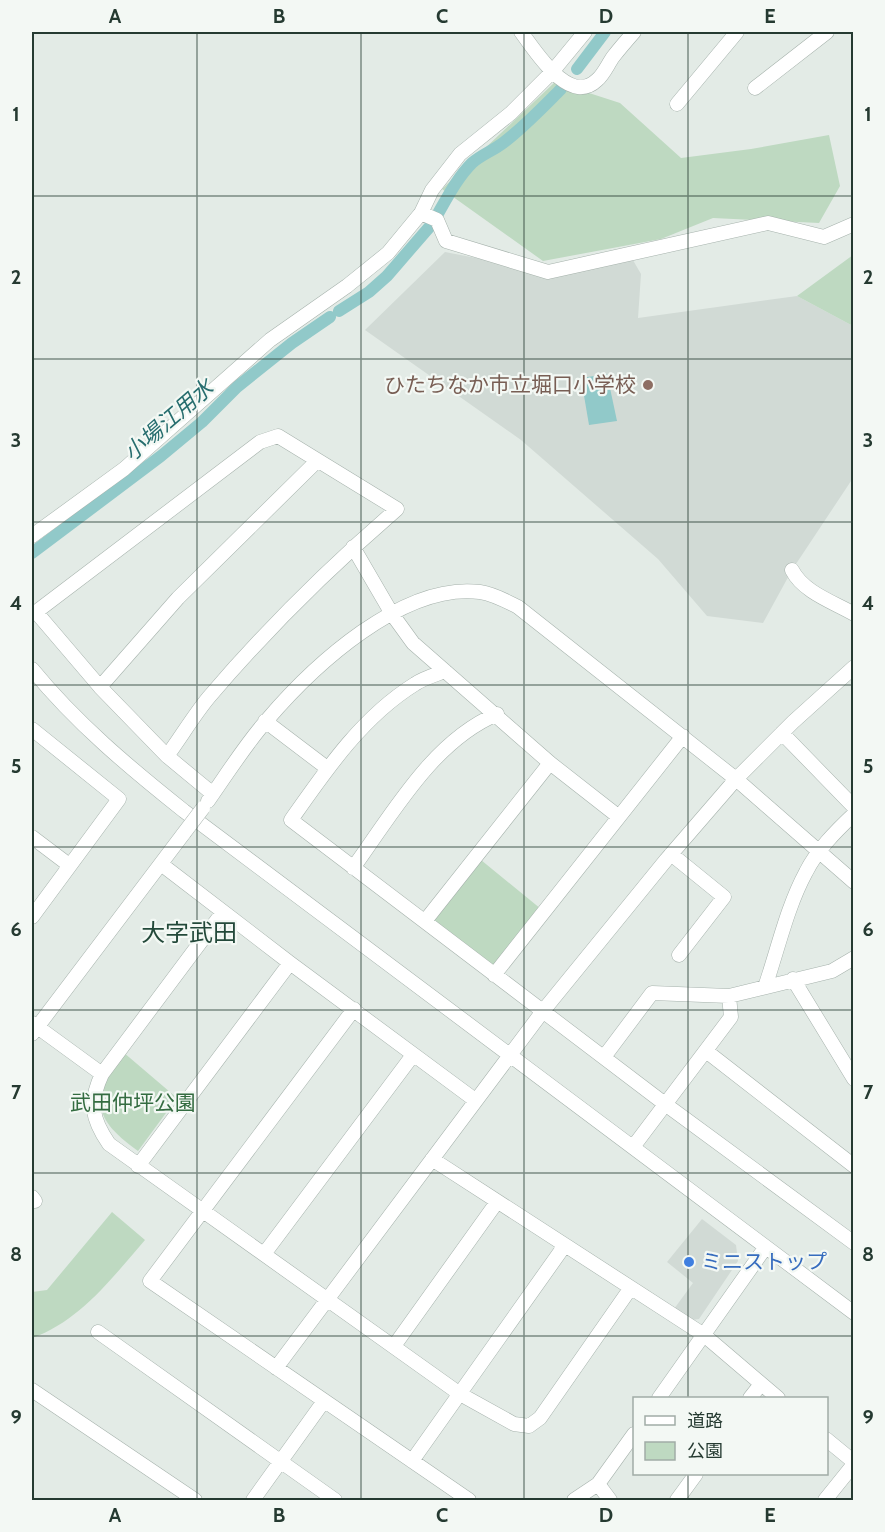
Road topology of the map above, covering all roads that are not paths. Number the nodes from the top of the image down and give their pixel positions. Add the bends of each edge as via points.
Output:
1 (520, 32) edge
2 (585, 32) edge
3 (634, 32) edge
4 (737, 32) edge
5 (827, 32) edge
6 (552, 72) junction
7 (754, 88) dead end
8 (677, 104) dead end
9 (421, 213) junction
10 (854, 224) edge
11 (317, 461) junction
12 (32, 536) edge
13 (353, 547) junction
14 (792, 570) dead end
15 (392, 614) junction
16 (854, 614) edge
17 (854, 667) edge
18 (32, 669) edge
19 (445, 671) junction
20 (100, 687) junction
21 (497, 714) junction
22 (265, 722) junction
23 (32, 729) edge
24 (782, 733) junction
25 (683, 736) junction
26 (167, 756) junction
27 (550, 763) junction
28 (327, 768) junction
29 (736, 780) junction
30 (213, 794) junction
31 (854, 807) edge
32 (854, 814) edge
33 (620, 817) junction
34 (32, 837) edge
35 (818, 853) junction
36 (671, 854) junction
37 (161, 864) junction
38 (69, 865) junction
39 (353, 868) junction
40 (854, 882) edge
41 (223, 912) junction
42 (32, 917) edge
43 (425, 921) junction
44 (679, 955) dead end
45 (854, 958) edge
46 (290, 963) junction
47 (494, 975) junction
48 (793, 979) junction
49 (765, 987) junction
50 (729, 996) junction
51 (354, 1009) junction
52 (543, 1011) junction
53 (33, 1028) edge
54 (706, 1051) junction
55 (413, 1055) junction
56 (509, 1055) junction
57 (604, 1057) junction
58 (102, 1074) junction
59 (854, 1079) edge
60 (475, 1100) junction
61 (665, 1104) junction
62 (633, 1147) junction
63 (432, 1159) junction
64 (138, 1166) junction
65 (854, 1166) edge
66 (497, 1202) junction
67 (203, 1212) junction
68 (854, 1242) edge
69 (565, 1245) junction
70 (765, 1248) junction
71 (264, 1254) junction
72 (630, 1289) junction
73 (326, 1300) junction
74 (854, 1313) edge
75 (98, 1332) dead end
76 (704, 1335) junction
77 (394, 1346) junction
78 (276, 1368) junction
79 (761, 1384) junction
80 (32, 1390) edge
81 (460, 1394) junction
82 (660, 1397) edge
83 (751, 1397) edge
84 (777, 1397) edge
85 (324, 1401) junction
86 (633, 1435) edge
87 (828, 1441) edge
88 (412, 1461) junction
89 (281, 1462) junction
90 (854, 1463) edge
91 (695, 1475) edge
92 (598, 1484) junction
93 (195, 1500) edge
94 (253, 1500) edge
95 (335, 1500) edge
96 (469, 1500) edge
97 (574, 1500) edge
98 (610, 1500) edge
99 (677, 1500) edge
100 (825, 1500) edge

1 - 6 street
2 - 6 street
3 - 6 street via 588,86 572,86
4 - 8 street
5 - 7 street
6 - 9 street via 511,113 460,154 432,190
9 - 10 street via 437,220 446,241 548,272 768,223 824,237
9 - 12 street via 388,253 270,339 124,469
11 - 13 street via 397,509
11 - 20 street via 178,598
11 - 20 street via 278,436 260,442 36,612
13 - 15 street
13 - 26 street via 261,639 208,699
14 - 16 street via 804,586
15 - 19 street via 413,643
15 - 22 street via 357,636 308,676
15 - 25 street via 419,601 462,591 499,598 518,607
17 - 24 street
18 - 56 street via 103,743 184,811
19 - 21 street
19 - 28 street via 416,683 386,705
20 - 26 street
21 - 27 street
21 - 39 street via 445,747
22 - 28 street
22 - 30 street
23 - 38 street via 119,799
24 - 29 street
24 - 31 street
25 - 29 street
25 - 33 street
26 - 30 street
27 - 33 street
27 - 43 street
28 - 39 street via 291,820
29 - 35 street
29 - 36 street
30 - 37 street, bridge
32 - 35 street
33 - 47 street
34 - 38 street
35 - 40 street
35 - 49 street via 790,911
36 - 44 street via 724,897
36 - 52 street
37 - 41 street
37 - 53 street
38 - 42 street
39 - 43 street
41 - 46 street
41 - 58 street
43 - 47 street
45 - 48 street via 832,971
46 - 51 street
46 - 64 street
47 - 52 street
48 - 49 street
48 - 59 street
49 - 50 street
50 - 54 street via 731,1017
50 - 57 street via 652,993
51 - 55 street
51 - 67 street
52 - 56 street
52 - 57 street
53 - 58 street
54 - 61 street
54 - 65 street
55 - 60 street
55 - 71 street
56 - 60 street
56 - 62 street
57 - 61 street
58 - 64 street via 93,1100 93,1115 109,1143
60 - 63 street
61 - 62 street
61 - 68 street
62 - 70 street
63 - 66 street
63 - 73 street
64 - 67 street
66 - 69 street
66 - 77 street
67 - 71 street
67 - 78 street via 150,1281
69 - 72 street
69 - 81 street
70 - 74 street
70 - 76 street
71 - 73 street
72 - 76 street
72 - 81 street via 546,1410 529,1426 513,1424
73 - 77 street
73 - 78 street
75 - 89 street
76 - 79 street
76 - 82 street
77 - 81 street
78 - 85 street
79 - 83 street
79 - 84 street
80 - 93 street
81 - 88 street
85 - 88 street
85 - 89 street
86 - 92 street
87 - 90 street
88 - 96 street
89 - 94 street
89 - 95 street
90 - 100 street
91 - 99 street
92 - 97 street
92 - 98 street

